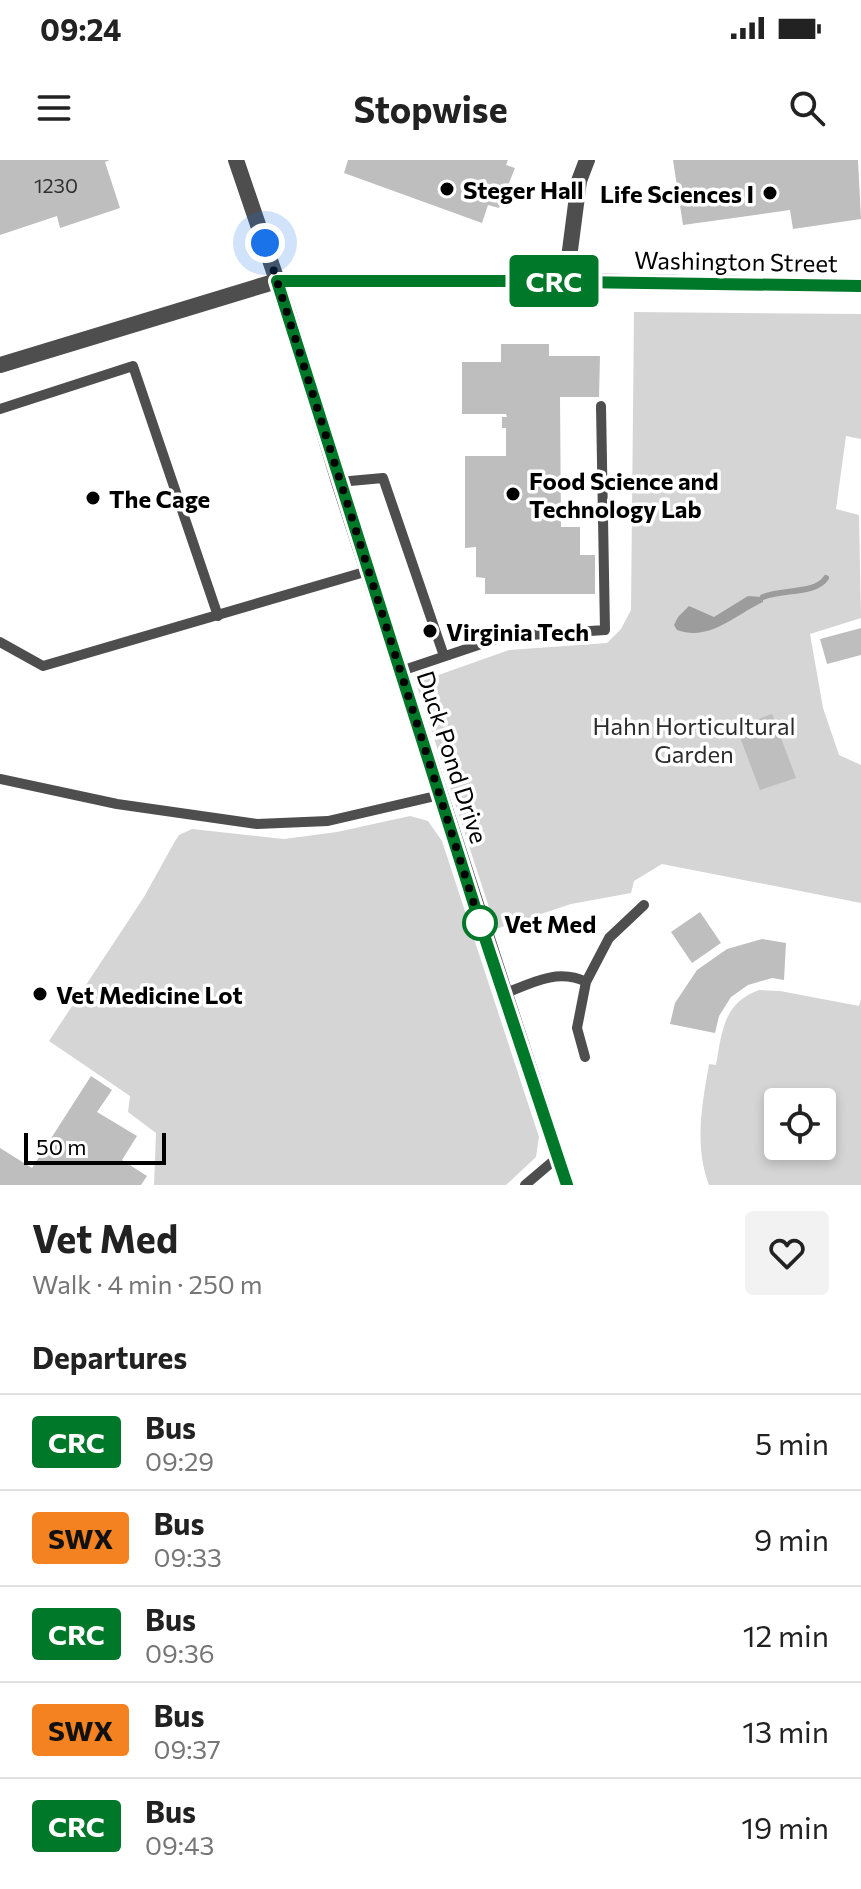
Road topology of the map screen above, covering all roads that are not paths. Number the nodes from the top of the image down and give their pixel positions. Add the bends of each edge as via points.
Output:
1 (236, 160) edge
2 (587, 160) edge
3 (277, 281) junction
4 (566, 281) junction
5 (861, 286) edge
6 (0, 365) edge
7 (601, 406) dead end
8 (0, 409) edge
9 (339, 482) junction
10 (368, 571) junction
11 (218, 616) junction
12 (0, 642) edge
13 (444, 656) junction
14 (401, 671) junction
15 (0, 779) edge
16 (440, 795) junction
17 (644, 905) dead end
18 (586, 982) junction
19 (504, 994) junction
20 (585, 1057) dead end
21 (558, 1157) junction
22 (525, 1185) edge
23 (567, 1185) edge

1 - 3 street, Duck Pond Drive
2 - 4 street via 579,181
3 - 4 street, Washington Street
3 - 6 street, Washington Street
3 - 9 street, Duck Pond Drive
4 - 5 street, Washington Street
7 - 13 lane via 605,630 502,637
8 - 11 lane via 133,366
9 - 10 street, Duck Pond Drive
9 - 13 lane via 383,478
10 - 11 lane
10 - 14 street, Duck Pond Drive
11 - 12 lane via 43,666
13 - 14 lane
14 - 16 street, Duck Pond Drive
15 - 16 lane via 117,804 257,824 328,821
16 - 19 street, Duck Pond Drive
17 - 18 lane via 609,938
18 - 19 lane via 571,974 552,976
18 - 20 lane via 577,1028
19 - 21 street, Duck Pond Drive
21 - 22 lane
21 - 23 street, Duck Pond Drive

